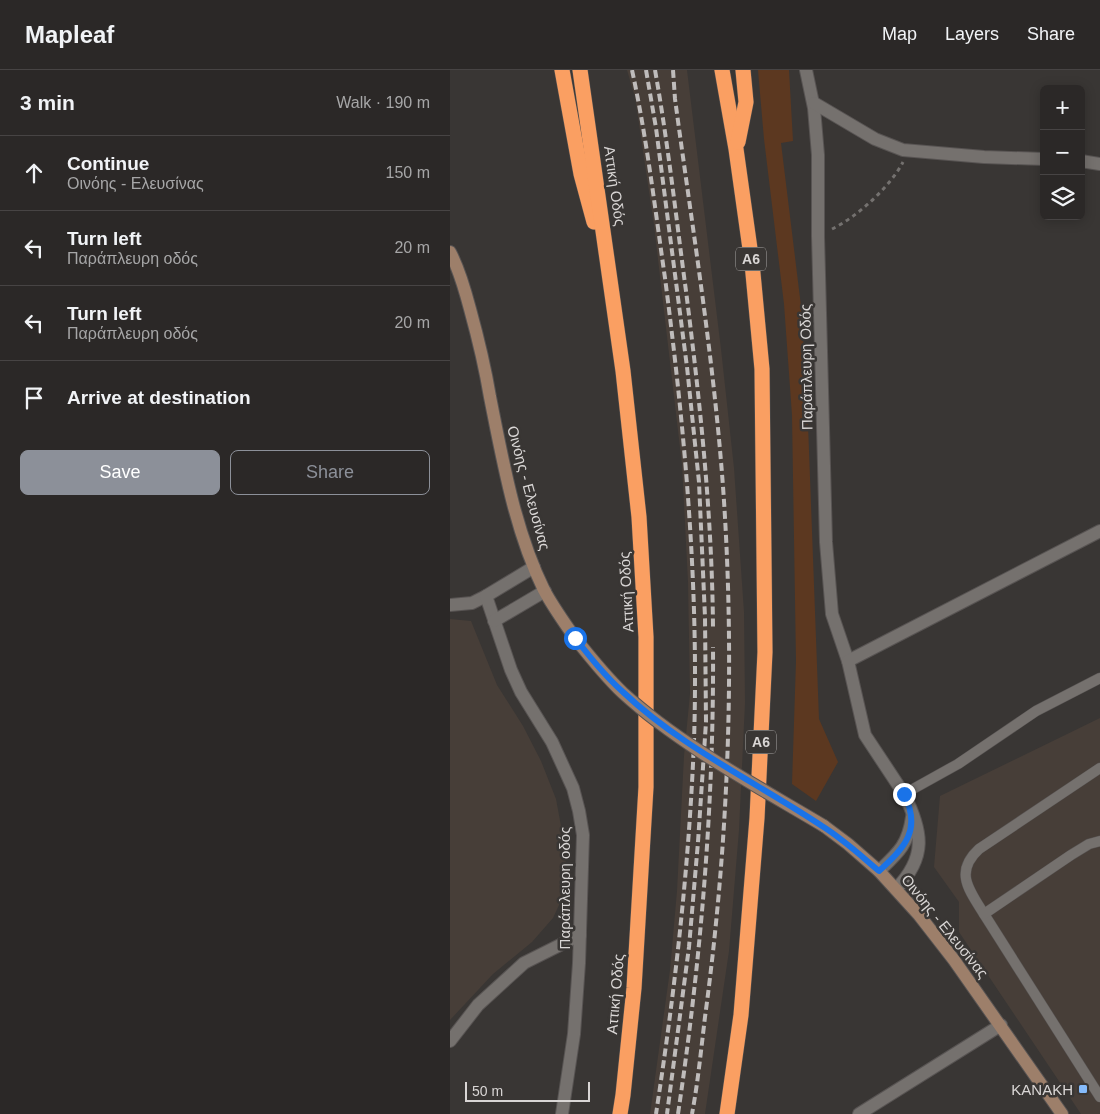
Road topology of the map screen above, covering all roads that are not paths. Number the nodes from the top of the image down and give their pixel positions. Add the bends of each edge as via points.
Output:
1 (562, 70) edge
2 (580, 70) edge
3 (722, 70) edge
4 (743, 70) edge
5 (806, 70) edge
6 (814, 103) junction
7 (736, 150) junction
8 (1040, 159) edge
9 (1085, 162) edge
10 (1100, 164) edge
11 (450, 252) edge
12 (610, 282) junction
13 (1100, 531) edge
14 (534, 567) junction
15 (545, 591) junction
16 (486, 596) junction
17 (450, 605) edge
18 (494, 621) junction
19 (848, 661) junction
20 (1100, 678) edge
21 (1100, 768) edge
22 (904, 794) junction
23 (913, 815) junction
24 (1100, 842) edge
25 (879, 871) junction
26 (896, 889) junction
27 (984, 914) junction
28 (580, 935) junction
29 (1001, 1025) junction
30 (450, 1041) edge
31 (1100, 1096) edge
32 (562, 1114) edge
33 (620, 1114) edge
34 (727, 1114) edge
35 (859, 1114) edge
36 (1062, 1114) edge

1 - 12 highway via 581,174
2 - 12 highway, Αττική Οδός
3 - 7 highway, Α6
4 - 7 highway via 746,102
5 - 6 street, Παράπλευρη Οδός
6 - 8 street via 875,139 903,150
6 - 19 street, Παράπλευρη Οδός via 818,155 826,542 832,614
7 - 34 highway, Α6 via 752,262 762,369 765,652 757,818 741,1015
9 - 10 street
11 - 14 main road, Οινόης - Ελευσίνας via 482,354 502,458
12 - 33 highway, Αττική Οδός via 639,517 646,637 646,796 634,988
13 - 19 street
14 - 15 main road, Οινόης - Ελευσίνας
14 - 16 street
15 - 18 street
15 - 25 main road, Οινόης - Ελευσίνας, bridge via 575,638 623,693 687,742 824,826
16 - 17 street via 472,603
16 - 18 street, Παράπλευρη οδός
18 - 28 street, Παράπλευρη οδός via 510,670 552,742 573,788 583,835
19 - 22 street via 865,735
20 - 22 lane via 1036,711 958,764
21 - 27 lane via 970,857 965,879
22 - 23 street
23 - 25 street via 906,841
23 - 26 street via 919,851 916,864
24 - 27 lane via 1089,844 1071,855
25 - 26 main road, Οινόης - Ελευσίνας
26 - 29 main road, Οινόης - Ελευσίνας via 954,960
27 - 31 lane
28 - 30 street via 524,963 478,1005
28 - 32 street, Παράπλευρη οδός via 574,1034
29 - 35 street
29 - 36 main road, Οινόης - Ελευσίνας

